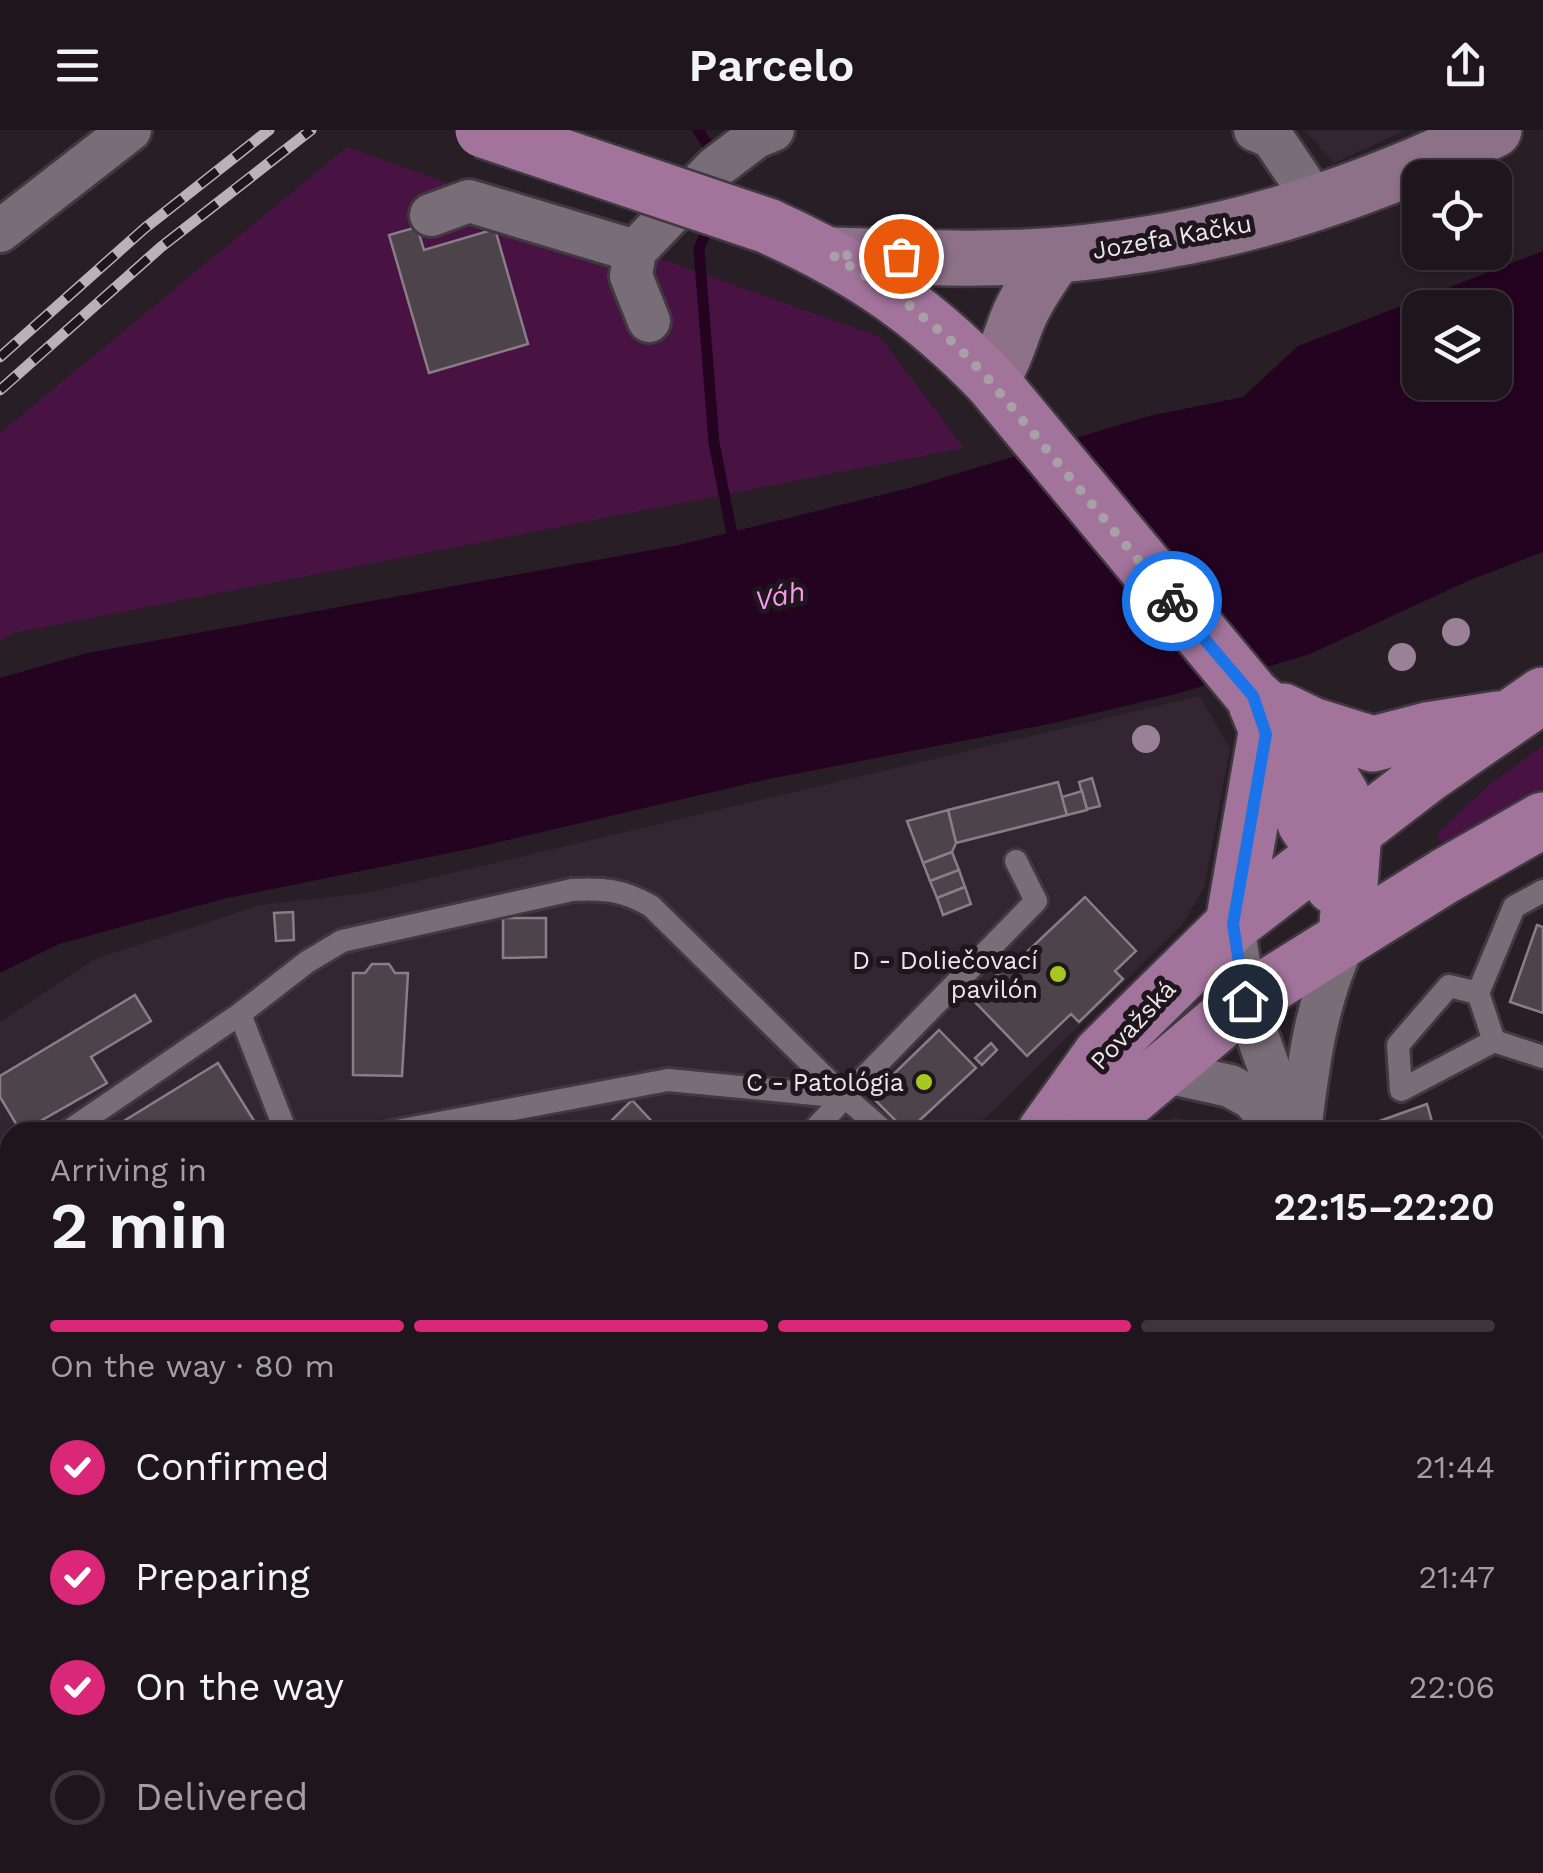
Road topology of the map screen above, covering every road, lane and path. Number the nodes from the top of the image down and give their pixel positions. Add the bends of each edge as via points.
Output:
1 (130, 130) edge
2 (483, 130) edge
3 (773, 130) edge
4 (1255, 130) edge
5 (1494, 130) edge
6 (1317, 204) junction
7 (432, 215) dead end
8 (5, 220) edge
9 (635, 251) junction
10 (832, 255) junction
11 (1056, 255) junction
12 (648, 322) dead end
13 (990, 381) junction
14 (1526, 706) edge
15 (1260, 715) junction
16 (1543, 820) edge
17 (1339, 842) junction
18 (1016, 860) dead end
19 (1543, 892) edge
20 (1233, 924) junction
21 (1346, 938) junction
22 (1478, 993) junction
23 (1245, 1001) junction
24 (240, 1014) junction
25 (1494, 1040) junction
26 (1543, 1057) edge
27 (1162, 1071) junction
28 (846, 1097) junction
29 (82, 1122) edge
30 (282, 1122) edge
31 (444, 1122) edge
32 (822, 1122) edge
33 (875, 1122) edge
34 (1052, 1122) edge
35 (1102, 1122) edge
36 (1272, 1122) edge
37 (1288, 1122) edge
38 (1301, 1122) edge

1 - 8 street
2 - 10 main road, bridge via 768,226
3 - 9 street via 715,168
4 - 6 street via 1272,138
5 - 6 street, Jozefa Kačku
6 - 11 street, Jozefa Kačku via 1205,234
7 - 9 street via 469,200
9 - 12 street via 631,276
10 - 11 street, Jozefa Kačku
10 - 13 main road via 898,296
11 - 13 street via 1032,290
13 - 15 main road
14 - 15 main road via 1373,744
14 - 17 main road, Považská
15 - 17 main road via 1313,747 1342,796
15 - 20 main road
16 - 21 main road, Považská
17 - 20 main road, Považská
17 - 21 main road
18 - 28 lane via 1036,902
19 - 22 lane via 1514,907
20 - 23 street
20 - 34 main road, Považská via 1100,1054
21 - 23 main road, Považská
21 - 38 street via 1318,1010
22 - 25 lane
22 - 25 lane via 1449,986 1398,1045 1401,1090
23 - 27 main road, Považská
23 - 37 street
24 - 28 lane via 342,941 602,888 651,906
24 - 29 lane
24 - 30 lane
25 - 26 lane
27 - 35 main road, Považská
27 - 36 street via 1230,1086 1252,1098
28 - 31 lane via 668,1080
28 - 32 lane
28 - 33 lane

